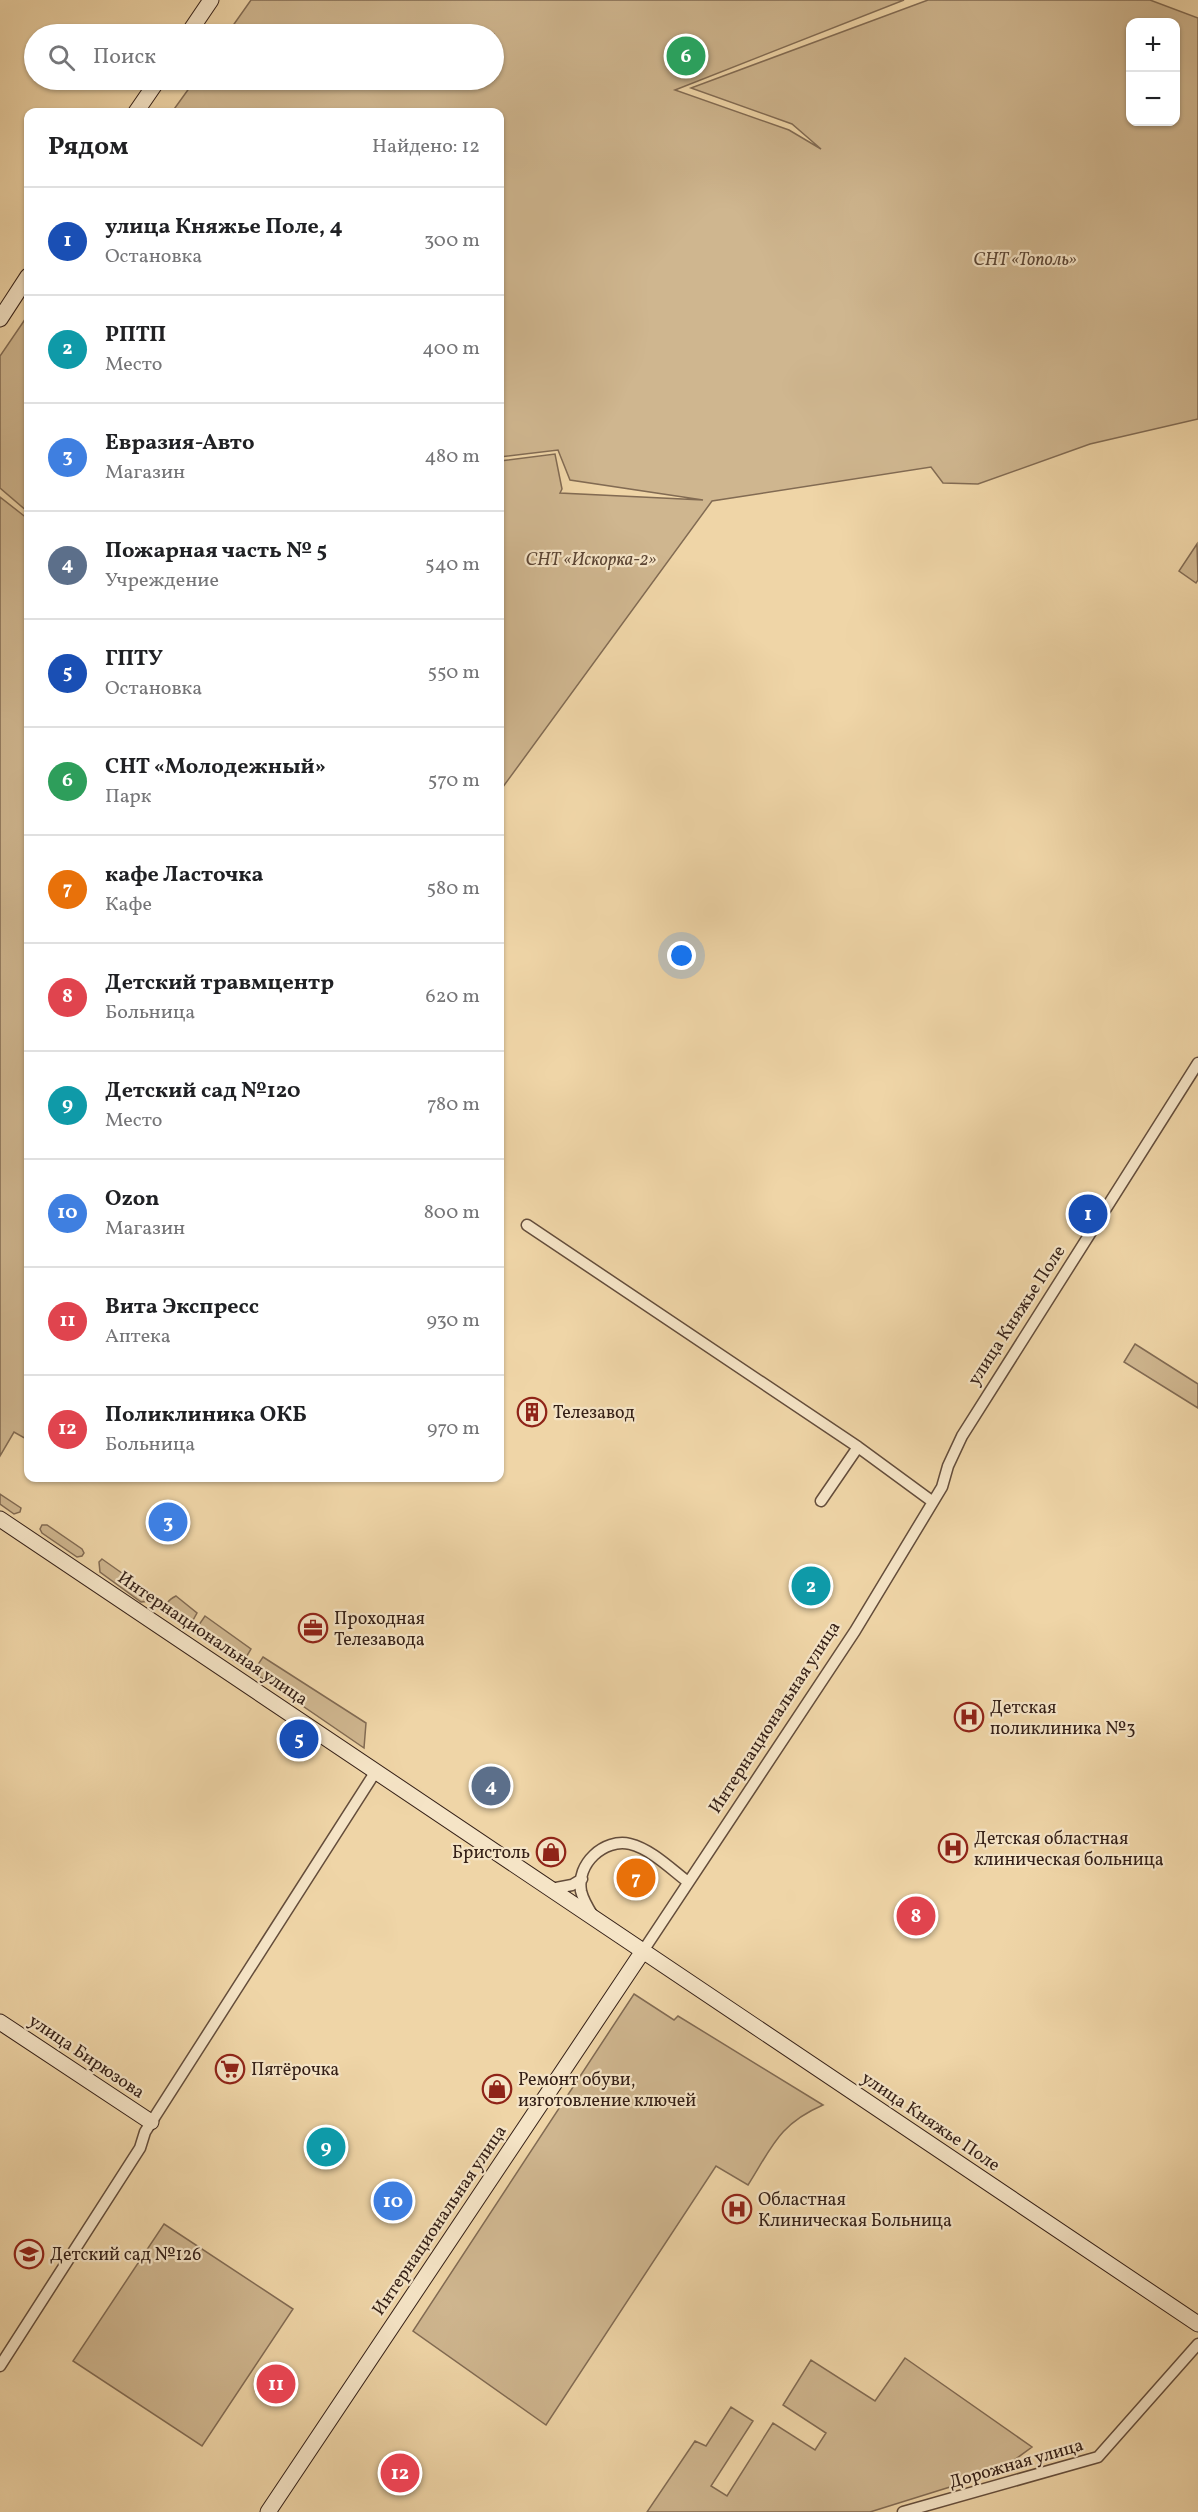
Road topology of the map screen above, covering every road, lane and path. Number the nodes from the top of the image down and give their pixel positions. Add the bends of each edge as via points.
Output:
1 (211, 0) edge
2 (195, 24) edge
3 (151, 90) edge
4 (139, 108) edge
5 (24, 282) edge
6 (0, 319) edge
7 (1198, 1063) edge
8 (527, 1225) dead end
9 (858, 1447) junction
10 (821, 1501) dead end
11 (933, 1502) junction
12 (0, 1519) edge
13 (376, 1771) junction
14 (582, 1879) junction
15 (688, 1882) junction
16 (551, 1888) junction
17 (593, 1917) junction
18 (643, 1951) junction
19 (0, 2022) edge
20 (152, 2122) junction
21 (1198, 2324) edge
22 (1198, 2344) edge
23 (0, 2366) edge
24 (268, 2512) edge
25 (903, 2512) edge

1 - 2 street
3 - 4 street
5 - 6 street
7 - 11 street, улица Княжье Поле via 962,1436
8 - 9 street
9 - 10 street
9 - 11 street
11 - 15 street, Интернациональная улица via 855,1631
12 - 13 street, Интернациональная улица
13 - 16 street, Интернациональная улица
13 - 20 street
14 - 15 street via 588,1861 597,1852 623,1843 651,1854
14 - 16 street
14 - 17 street via 581,1889
15 - 18 street, Интернациональная улица
16 - 17 street, Интернациональная улица
17 - 18 street, Интернациональная улица
18 - 21 street, улица Княжье Поле
18 - 24 street, Интернациональная улица
19 - 20 street, улица Бирюзова
20 - 23 street via 140,2148
22 - 25 street, Дорожная улица via 1098,2457

